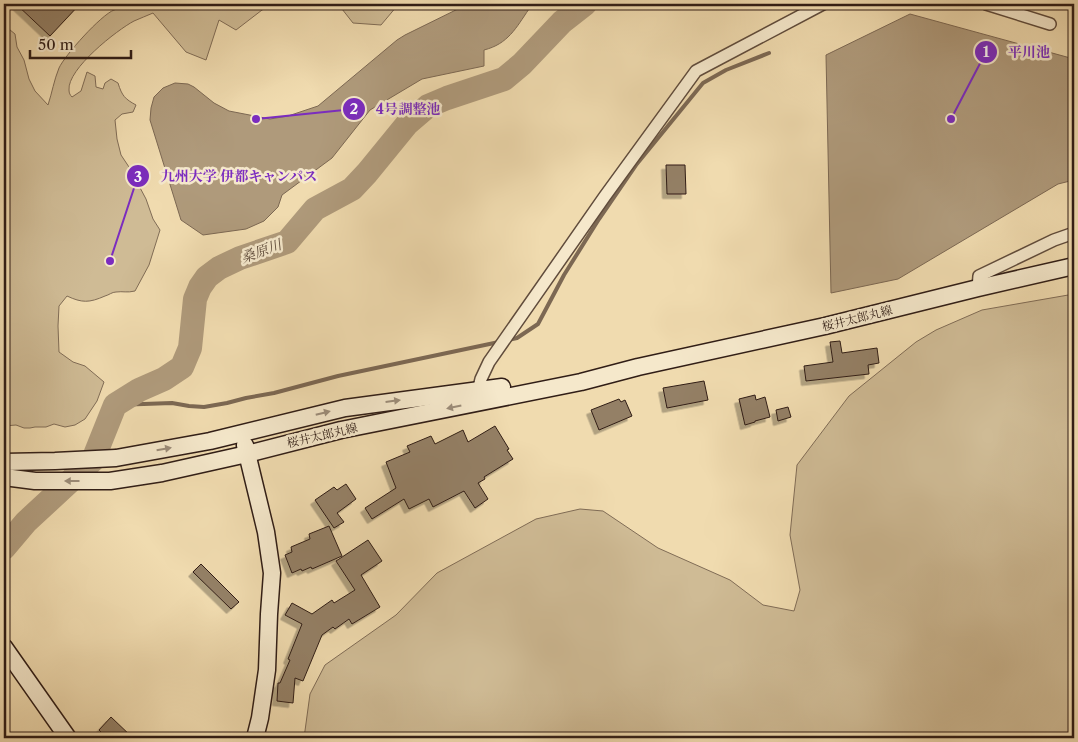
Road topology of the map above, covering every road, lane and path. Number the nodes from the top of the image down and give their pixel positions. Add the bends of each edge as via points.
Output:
1 (823, 4) edge
2 (986, 4) edge
3 (1050, 24) dead end
4 (1074, 233) edge
5 (1074, 266) edge
6 (978, 288) junction
7 (477, 396) junction
8 (242, 433) junction
9 (247, 454) junction
10 (4, 462) edge
11 (4, 477) edge
12 (4, 647) edge
13 (68, 738) edge
14 (255, 738) edge

1 - 7 street via 696,71 489,362
2 - 3 street
4 - 6 street via 979,276
5 - 6 main road, 桜井太郎丸線
6 - 7 main road, 桜井太郎丸線 via 581,382
8 -> 7 main road, 桜井太郎丸線 via 345,408
7 -> 9 main road, 桜井太郎丸線
8 - 9 main road
10 -> 8 main road, 桜井太郎丸線 via 116,458
9 -> 11 main road, 桜井太郎丸線 via 110,481 35,481
9 - 14 main road via 272,572 267,670
12 - 13 main road

